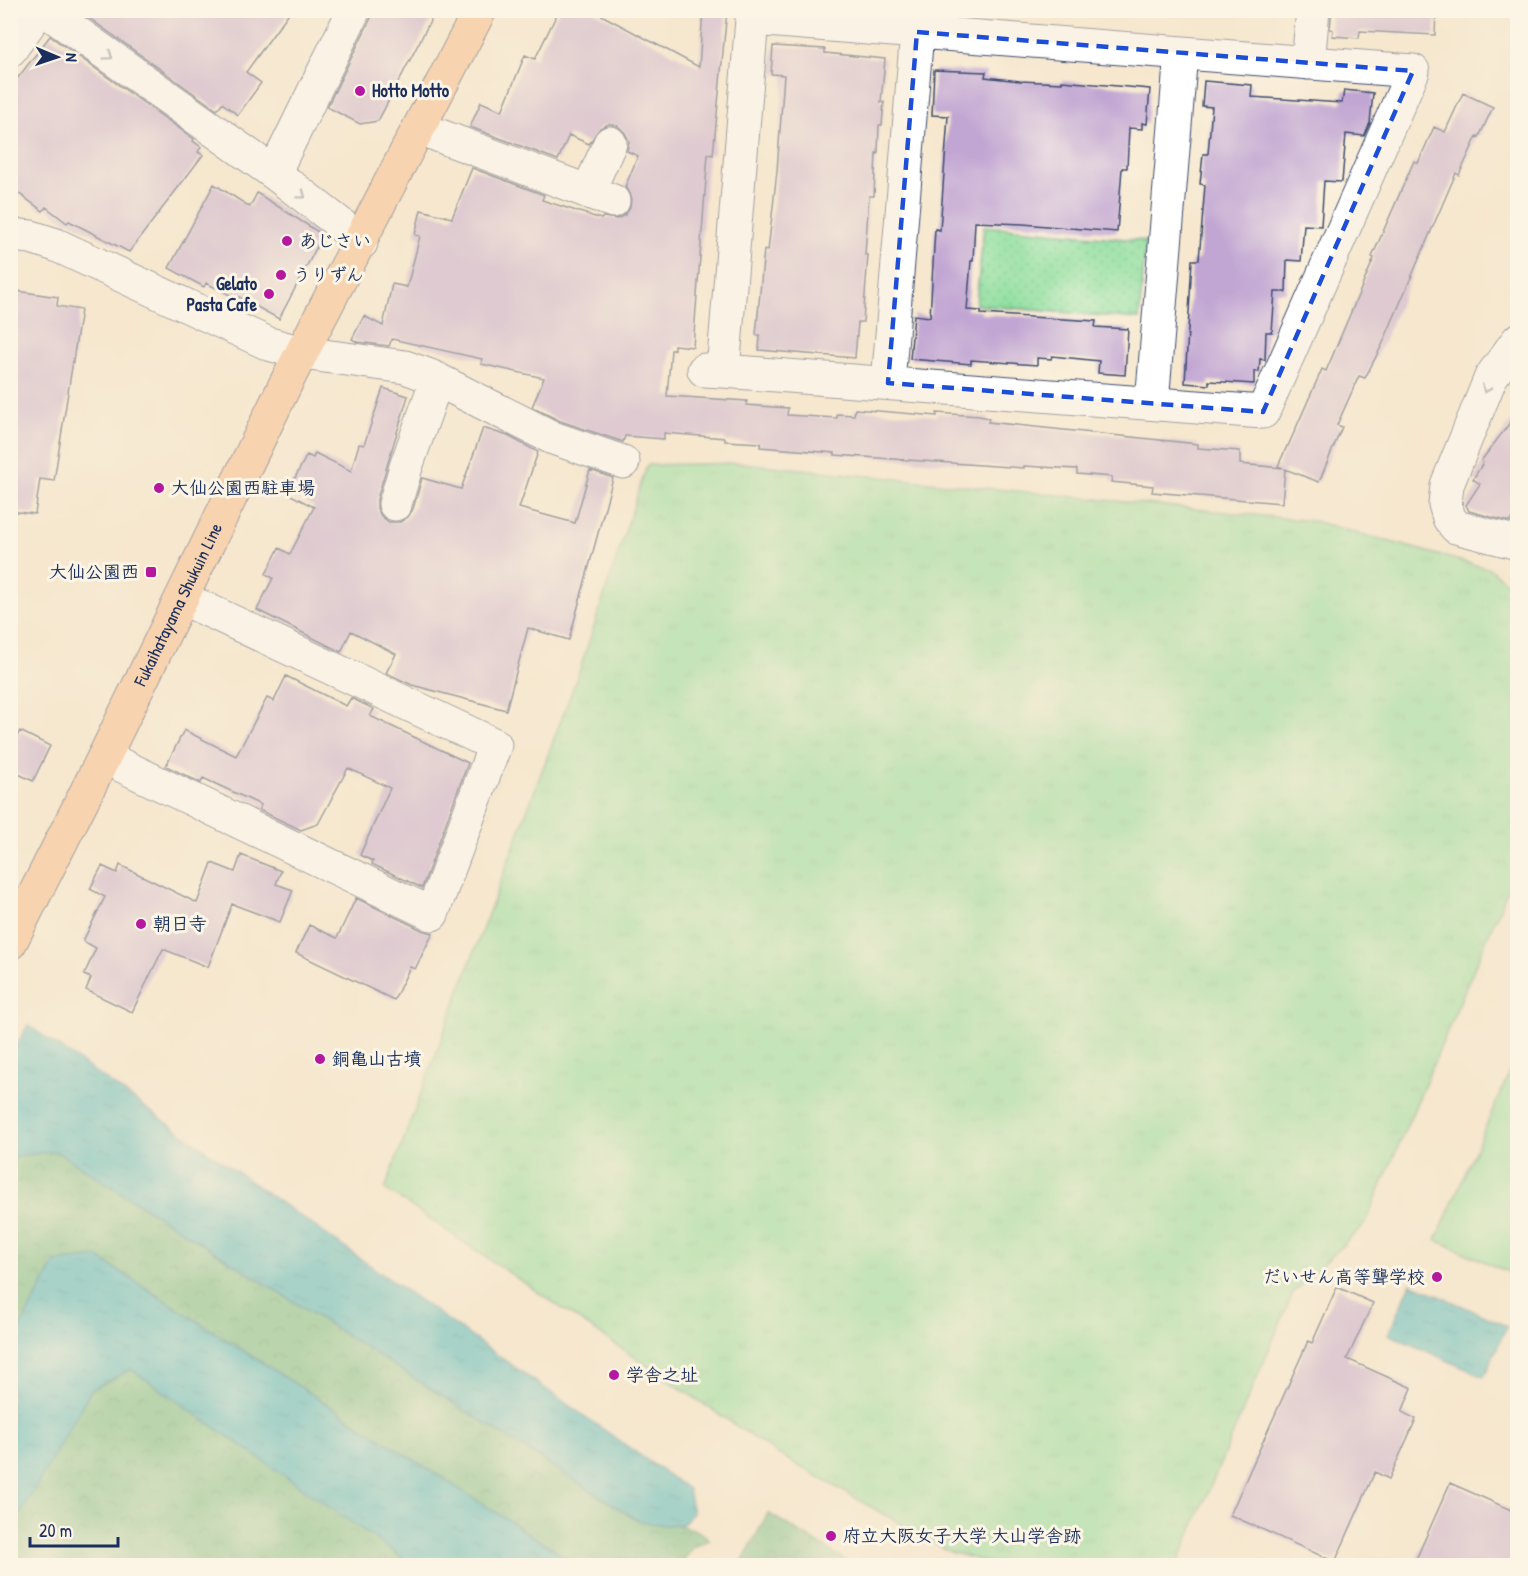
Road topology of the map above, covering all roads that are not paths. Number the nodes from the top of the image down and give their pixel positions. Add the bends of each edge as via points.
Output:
1 (39, 10) edge
2 (45, 10) edge
3 (354, 10) edge
4 (480, 10) edge
5 (1313, 10) edge
6 (838, 18) edge
7 (917, 32) junction
8 (10, 50) edge
9 (1180, 53) junction
10 (1308, 63) junction
11 (419, 128) junction
12 (610, 142) dead end
13 (274, 173) junction
14 (10, 235) edge
15 (361, 243) junction
16 (1518, 340) edge
17 (302, 353) junction
18 (436, 379) junction
19 (888, 383) junction
20 (1152, 403) junction
21 (623, 462) dead end
22 (395, 504) dead end
23 (1518, 543) edge
24 (182, 598) junction
25 (104, 757) junction
26 (10, 943) edge

1 - 8 street
2 -> 13 street
3 - 13 street
4 - 11 main road, Fukaihatayama Shukuin Line
5 - 10 street
6 - 7 street
6 - 19 street via 752,19 714,370
7 - 9 street
7 - 19 street
9 - 10 street
9 - 20 street
10 - 20 street via 1413,71 1263,412
11 - 12 street via 600,196
11 - 15 main road, Fukaihatayama Shukuin Line
13 -> 15 street
14 - 17 street via 56,245 268,344
15 - 17 main road, Fukaihatayama Shukuin Line
16 -> 23 street via 1491,377 1447,485 1445,504 1456,527
17 - 18 street via 392,364
17 - 24 main road, Fukaihatayama Shukuin Line
18 - 21 street via 553,438
18 - 22 street
19 - 20 street
24 - 25 main road, Fukaihatayama Shukuin Line
24 - 25 street via 495,745 432,914
25 - 26 main road, Fukaihatayama Shukuin Line

